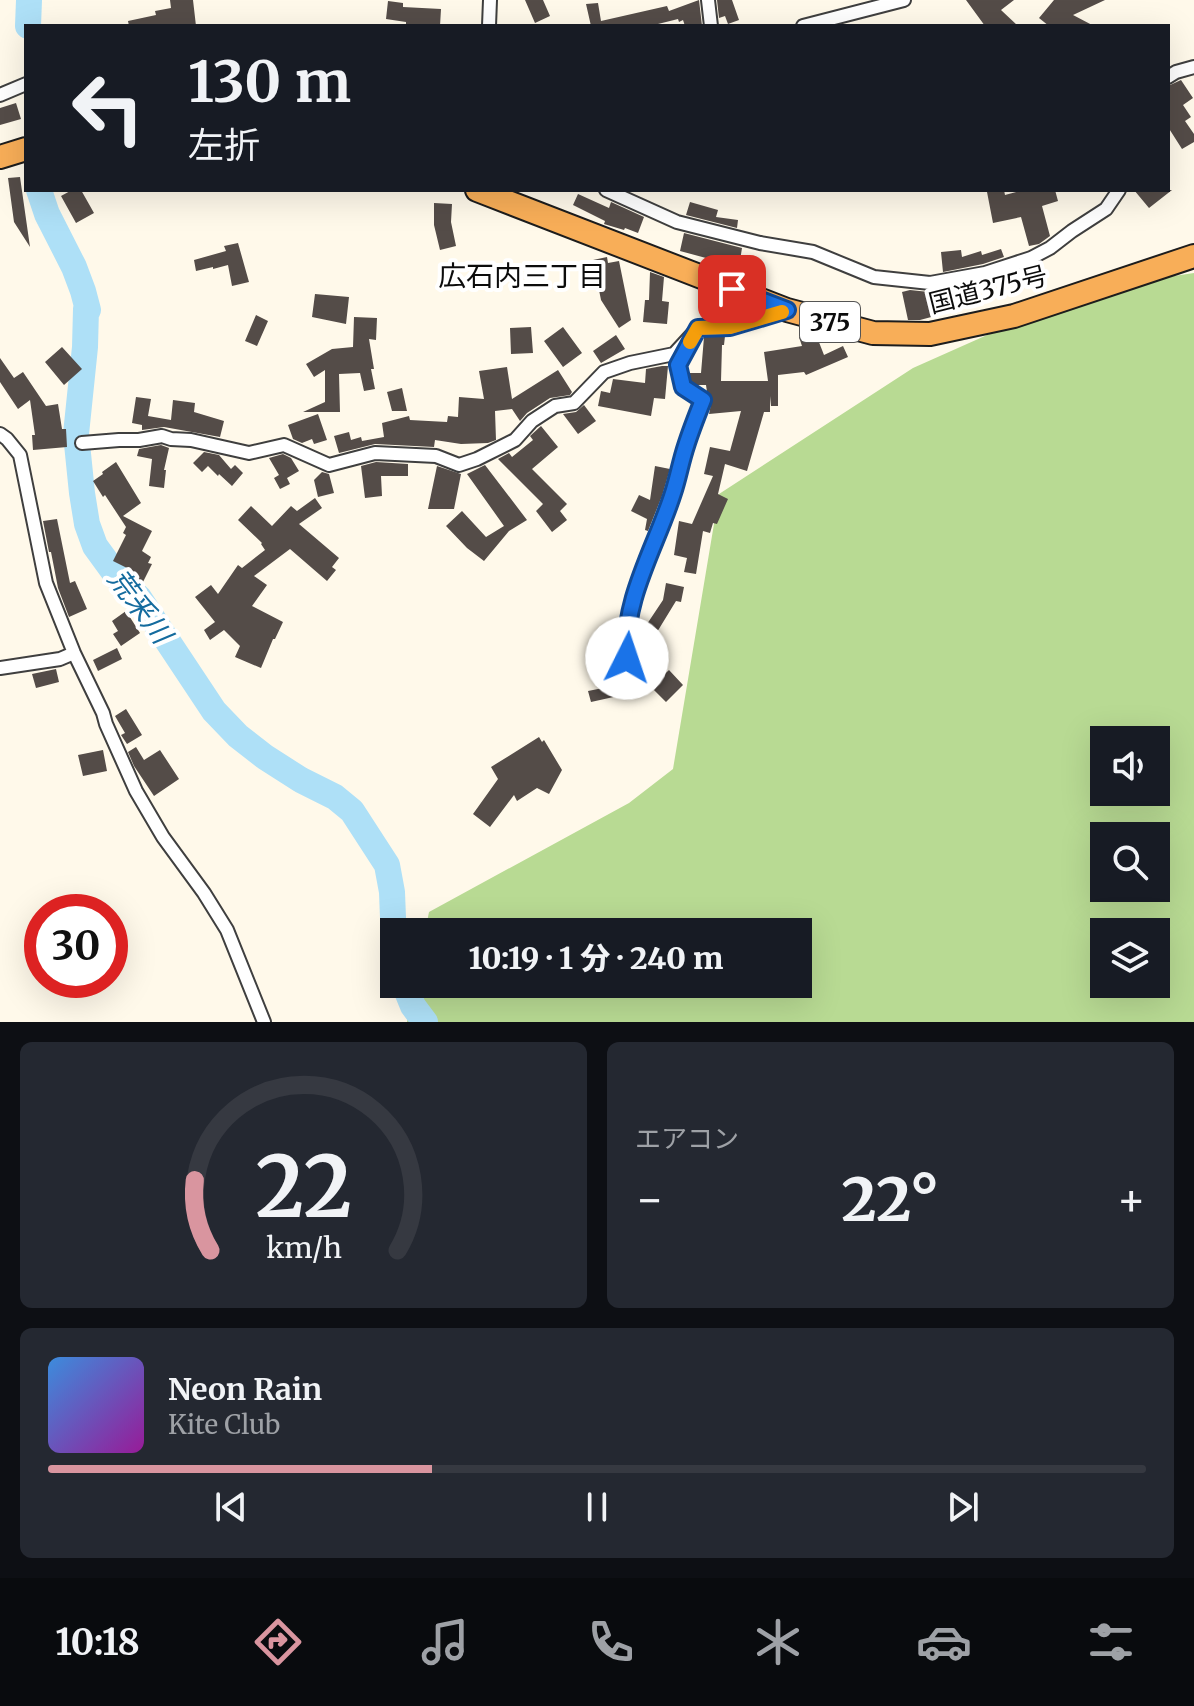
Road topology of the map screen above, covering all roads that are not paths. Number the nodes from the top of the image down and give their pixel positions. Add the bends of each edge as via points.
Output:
1 (490, 0) edge
2 (708, 0) edge
3 (904, 0) edge
4 (489, 24) edge
5 (711, 24) edge
6 (811, 24) edge
7 (1194, 67) edge
8 (1170, 76) edge
9 (24, 85) edge
10 (0, 95) edge
11 (482, 192) edge
12 (610, 192) edge
13 (1118, 192) edge
14 (1194, 256) edge
15 (787, 310) junction
16 (698, 328) junction
17 (0, 434) edge
18 (82, 443) dead end
19 (74, 653) junction
20 (0, 668) edge
21 (632, 687) dead end
22 (264, 1022) edge

1 - 4 street
2 - 5 street
3 - 6 street
7 - 8 street
9 - 10 street
11 - 15 highway, 国道375号 / 375
12 - 13 street via 677,222 813,252 874,277 930,283 1031,258 1106,209
14 - 15 highway, 国道375号 / 375 via 1014,316 930,334 873,333
15 - 16 street via 730,327
16 - 18 street via 674,354 604,372 574,403 555,406 515,440 459,465 436,456 375,453 329,465 284,445 249,453 162,436
16 - 21 street via 678,365 683,387 703,400 632,608 626,642
17 - 19 street via 20,455 46,583
19 - 20 street
19 - 22 street via 136,791 227,930

